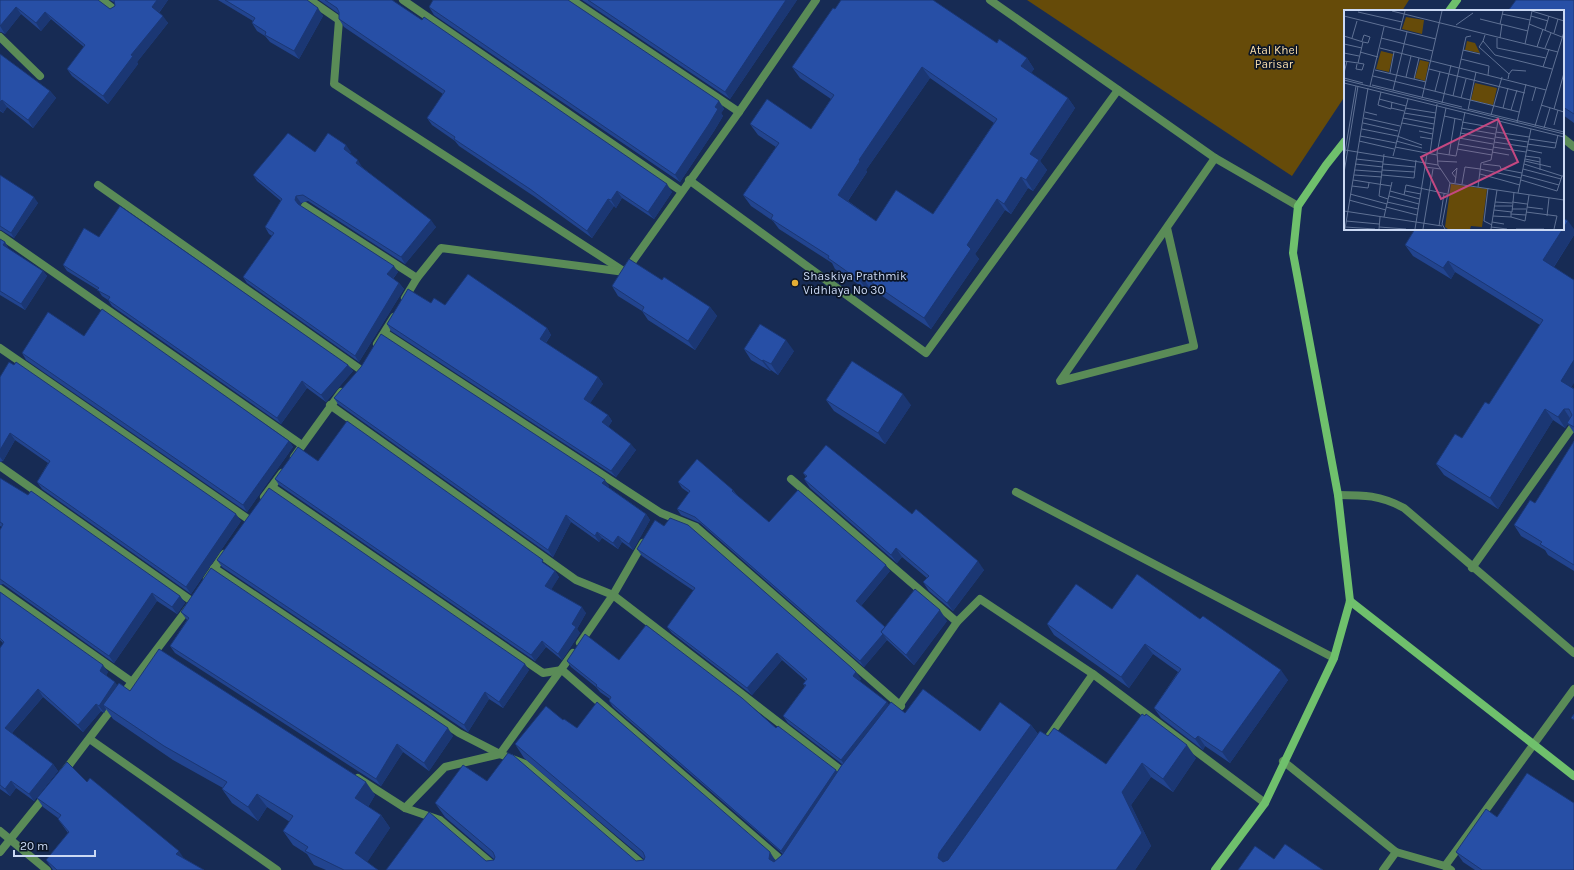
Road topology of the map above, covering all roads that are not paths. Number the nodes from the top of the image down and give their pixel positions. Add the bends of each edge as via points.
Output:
1 (102, 0) edge
2 (310, 0) edge
3 (403, 0) edge
4 (572, 0) edge
5 (816, 0) edge
6 (990, 0) edge
7 (1457, 0) edge
8 (1450, 10) edge
9 (116, 11) edge
10 (0, 36) edge
11 (40, 76) dead end
12 (1118, 90) junction
13 (739, 112) junction
14 (1564, 139) edge
15 (1344, 142) edge
16 (1574, 147) edge
17 (1215, 158) junction
18 (689, 180) junction
19 (98, 185) dead end
20 (681, 191) junction
21 (305, 206) edge
22 (1298, 206) junction
23 (1166, 228) junction
24 (0, 235) edge
25 (625, 272) junction
26 (417, 278) junction
27 (384, 333) junction
28 (0, 348) edge
29 (373, 351) edge
30 (360, 370) edge
31 (345, 387) edge
32 (330, 405) junction
33 (1574, 425) edge
34 (302, 445) junction
35 (0, 466) edge
36 (791, 479) dead end
37 (272, 487) junction
38 (1016, 492) dead end
39 (1338, 495) junction
40 (260, 503) edge
41 (248, 519) edge
42 (649, 534) edge
43 (227, 549) edge
44 (214, 568) junction
45 (1472, 568) junction
46 (0, 589) edge
47 (197, 595) junction
48 (612, 595) junction
49 (1350, 601) junction
50 (957, 622) junction
51 (1574, 653) edge
52 (1334, 658) junction
53 (562, 670) junction
54 (1093, 674) junction
55 (132, 682) junction
56 (1574, 689) edge
57 (900, 706) junction
58 (886, 724) edge
59 (91, 740) junction
60 (1044, 744) edge
61 (1534, 745) junction
62 (500, 754) junction
63 (1283, 761) junction
64 (351, 774) edge
65 (848, 775) edge
66 (1574, 776) edge
67 (1265, 803) junction
68 (405, 808) junction
69 (0, 831) edge
70 (10, 840) junction
71 (0, 852) edge
72 (1396, 852) junction
73 (787, 864) edge
74 (1448, 868) edge
75 (47, 870) edge
76 (277, 870) edge
77 (499, 870) edge
78 (649, 870) edge
79 (1215, 870) edge
80 (1383, 870) edge

1 - 9 street
2 - 25 street via 339,20 334,84
3 - 20 street
4 - 13 street
5 - 13 street
6 - 12 street
7 - 8 street
10 - 11 street
12 - 17 street
12 - 18 street via 926,353
13 - 18 street
14 - 16 street
15 - 22 street
17 - 22 street
17 - 23 street
18 - 20 street
19 - 30 street
20 - 25 street
21 - 26 street
22 - 39 street via 1293,253
23 - 23 street via 1087,342 1060,380 1194,346
24 - 34 street
25 - 26 street via 441,248
26 - 27 street
27 - 29 street
27 - 57 street via 659,516 696,527
28 - 41 street
31 - 32 street
32 - 34 street
32 - 48 street via 576,580
33 - 45 street
34 - 37 street
35 - 47 street
36 - 50 street
37 - 40 street
37 - 53 street via 543,673
38 - 52 street
39 - 45 street via 1388,499 1404,508
39 - 49 street
42 - 48 street
43 - 44 street
44 - 47 street
44 - 62 street via 460,733
45 - 51 street
46 - 55 street
47 - 55 street via 161,650
48 - 53 street
48 - 65 street
49 - 52 street
49 - 61 street
50 - 54 street via 980,600
50 - 57 street
52 - 63 street
53 - 62 street
53 - 73 street
54 - 60 street
54 - 67 street
55 - 59 street
56 - 61 street
57 - 58 street
59 - 70 street
59 - 76 street
61 - 66 street
61 - 74 street
62 - 68 street via 445,767
62 - 78 street via 524,764
63 - 67 street
63 - 72 street
64 - 68 street
67 - 79 street
68 - 77 street via 440,820
69 - 70 street
70 - 71 street
70 - 75 street
72 - 74 street
72 - 80 street

